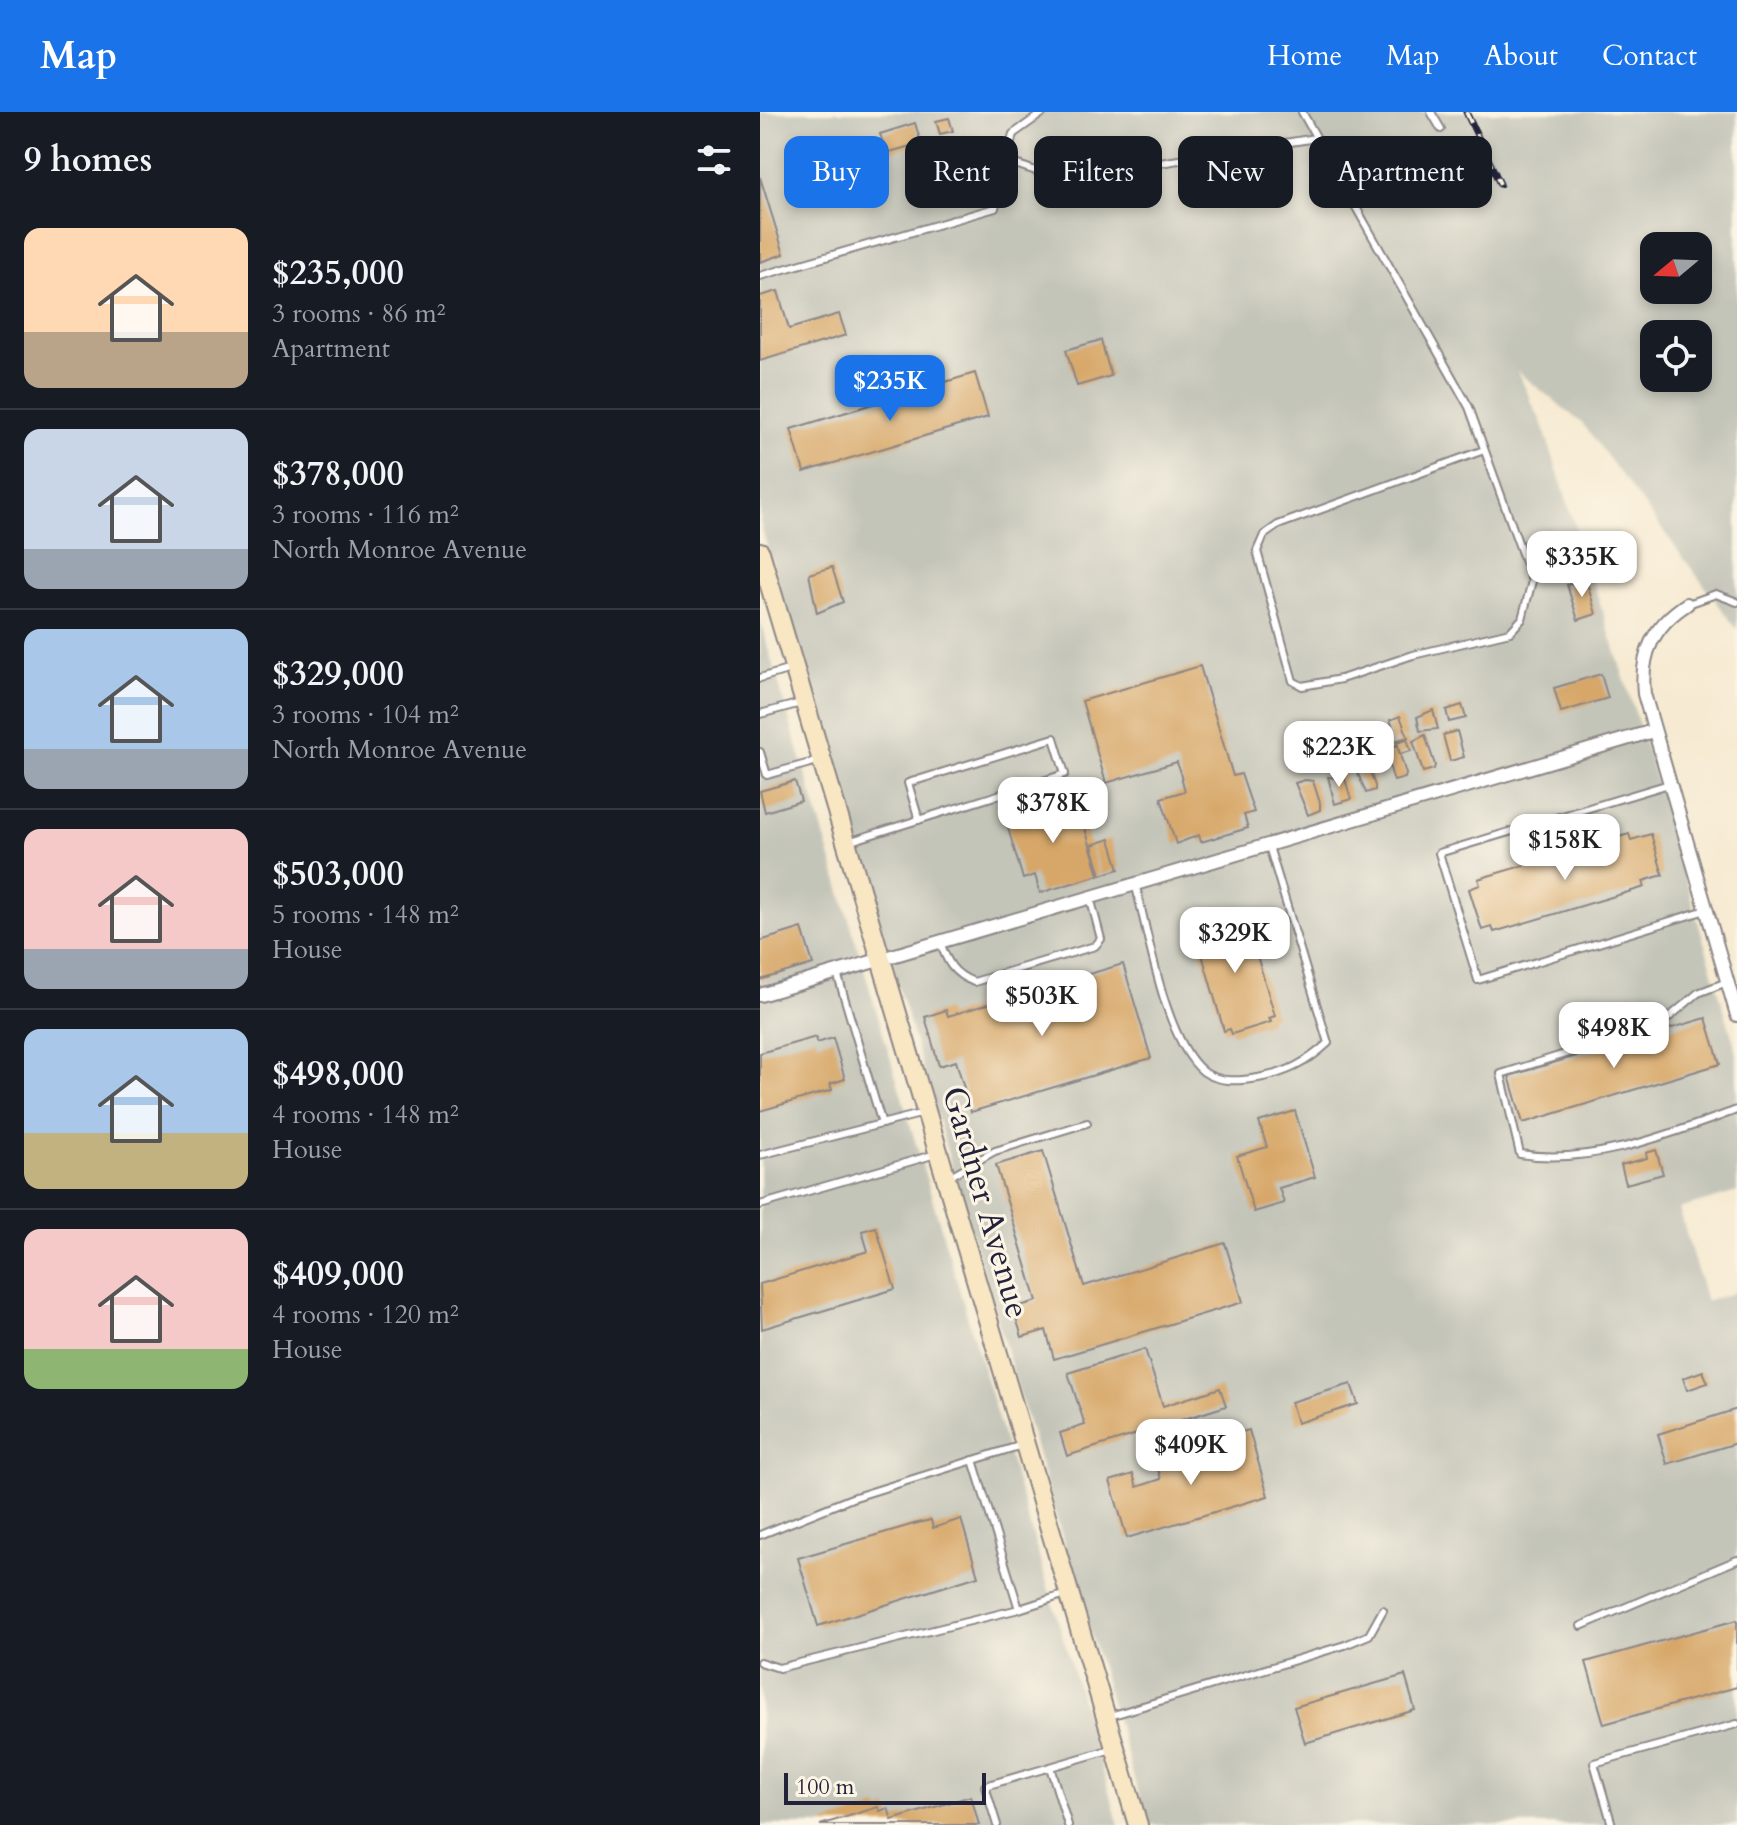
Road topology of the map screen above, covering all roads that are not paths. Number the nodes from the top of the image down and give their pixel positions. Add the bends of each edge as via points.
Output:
1 (1044, 112) edge
2 (1302, 112) edge
3 (1431, 112) edge
4 (1441, 129) dead end
5 (1012, 136) edge
6 (1315, 136) edge
7 (1309, 139) edge
8 (1018, 165) edge
9 (995, 208) edge
10 (1356, 208) edge
11 (760, 276) edge
12 (1484, 450) junction
13 (761, 559) edge
14 (1737, 602) edge
15 (1687, 604) joint
16 (795, 668) junction
17 (760, 678) edge
18 (805, 702) junction
19 (760, 714) edge
20 (1653, 731) junction
21 (760, 752) edge
22 (822, 760) junction
23 (1669, 784) junction
24 (919, 820) junction
25 (847, 842) junction
26 (1268, 843) junction
27 (1135, 883) junction
28 (1090, 897) junction
29 (1706, 910) junction
30 (940, 942) junction
31 (882, 959) junction
32 (837, 973) junction
33 (1727, 982) junction
34 (760, 995) edge
35 (1737, 1015) edge
36 (1737, 1110) edge
37 (927, 1112) junction
38 (1087, 1123) dead end
39 (882, 1124) junction
40 (940, 1153) junction
41 (760, 1155) edge
42 (947, 1177) junction
43 (760, 1205) edge
44 (1025, 1444) junction
45 (973, 1460) junction
46 (760, 1535) edge
47 (1737, 1560) edge
48 (1070, 1593) junction
49 (1019, 1609) junction
50 (1383, 1610) dead end
51 (1581, 1626) dead end
52 (760, 1662) edge
53 (1106, 1717) junction
54 (1737, 1724) edge
55 (1115, 1748) junction
56 (1050, 1767) junction
57 (997, 1825) edge
58 (1068, 1825) edge
59 (1138, 1825) edge
60 (1612, 1825) edge

1 - 5 lane
2 - 6 lane
3 - 4 lane
7 - 8 lane via 1060,179
9 - 11 lane
10 - 12 lane via 1469,407
12 - 12 lane via 1532,581 1522,619 1510,632 1341,679 1302,686 1293,681 1257,551 1264,535 1278,525
13 - 16 street, Gardner Avenue
14 - 15 lane via 1716,594
15 - 20 street via 1663,624 1645,655 1644,694
16 - 17 lane
16 - 18 street, Gardner Avenue
18 - 19 lane
18 - 22 street, Gardner Avenue
20 - 23 street
20 - 26 street
21 - 22 lane via 767,775
22 - 25 street, Gardner Avenue
23 - 29 street
23 - 29 lane via 1439,853 1478,980
24 - 24 lane via 1065,774 1054,738 908,783
24 - 25 lane
25 - 31 street, Gardner Avenue
26 - 27 street
26 - 27 lane via 1328,1043 1307,1062 1277,1075 1235,1082 1206,1074 1189,1056 1173,1029
27 - 28 street
28 - 30 street
28 - 30 lane via 1101,939 1095,946 974,982 948,964
29 - 33 street
30 - 31 street
31 - 32 street
31 - 37 street, Gardner Avenue
32 - 34 street
32 - 39 lane
33 - 35 street
33 - 36 lane via 1698,993 1661,1024 1501,1074 1520,1154 1551,1157 1630,1145
37 - 39 lane
37 - 40 street, Gardner Avenue
38 - 42 lane via 995,1151
39 - 41 lane
40 - 42 street, Gardner Avenue
40 - 43 lane
42 - 44 street, Gardner Avenue
44 - 45 lane
44 - 48 street, Gardner Avenue
45 - 46 lane via 852,1498
45 - 49 lane
47 - 51 lane
48 - 49 lane
48 - 53 street, Gardner Avenue
49 - 52 lane via 779,1668
50 - 53 lane via 1369,1635 1345,1645
53 - 55 street, Gardner Avenue
54 - 60 lane via 1594,1763
55 - 56 lane
55 - 59 street, Gardner Avenue
56 - 57 lane via 985,1786
56 - 58 lane

